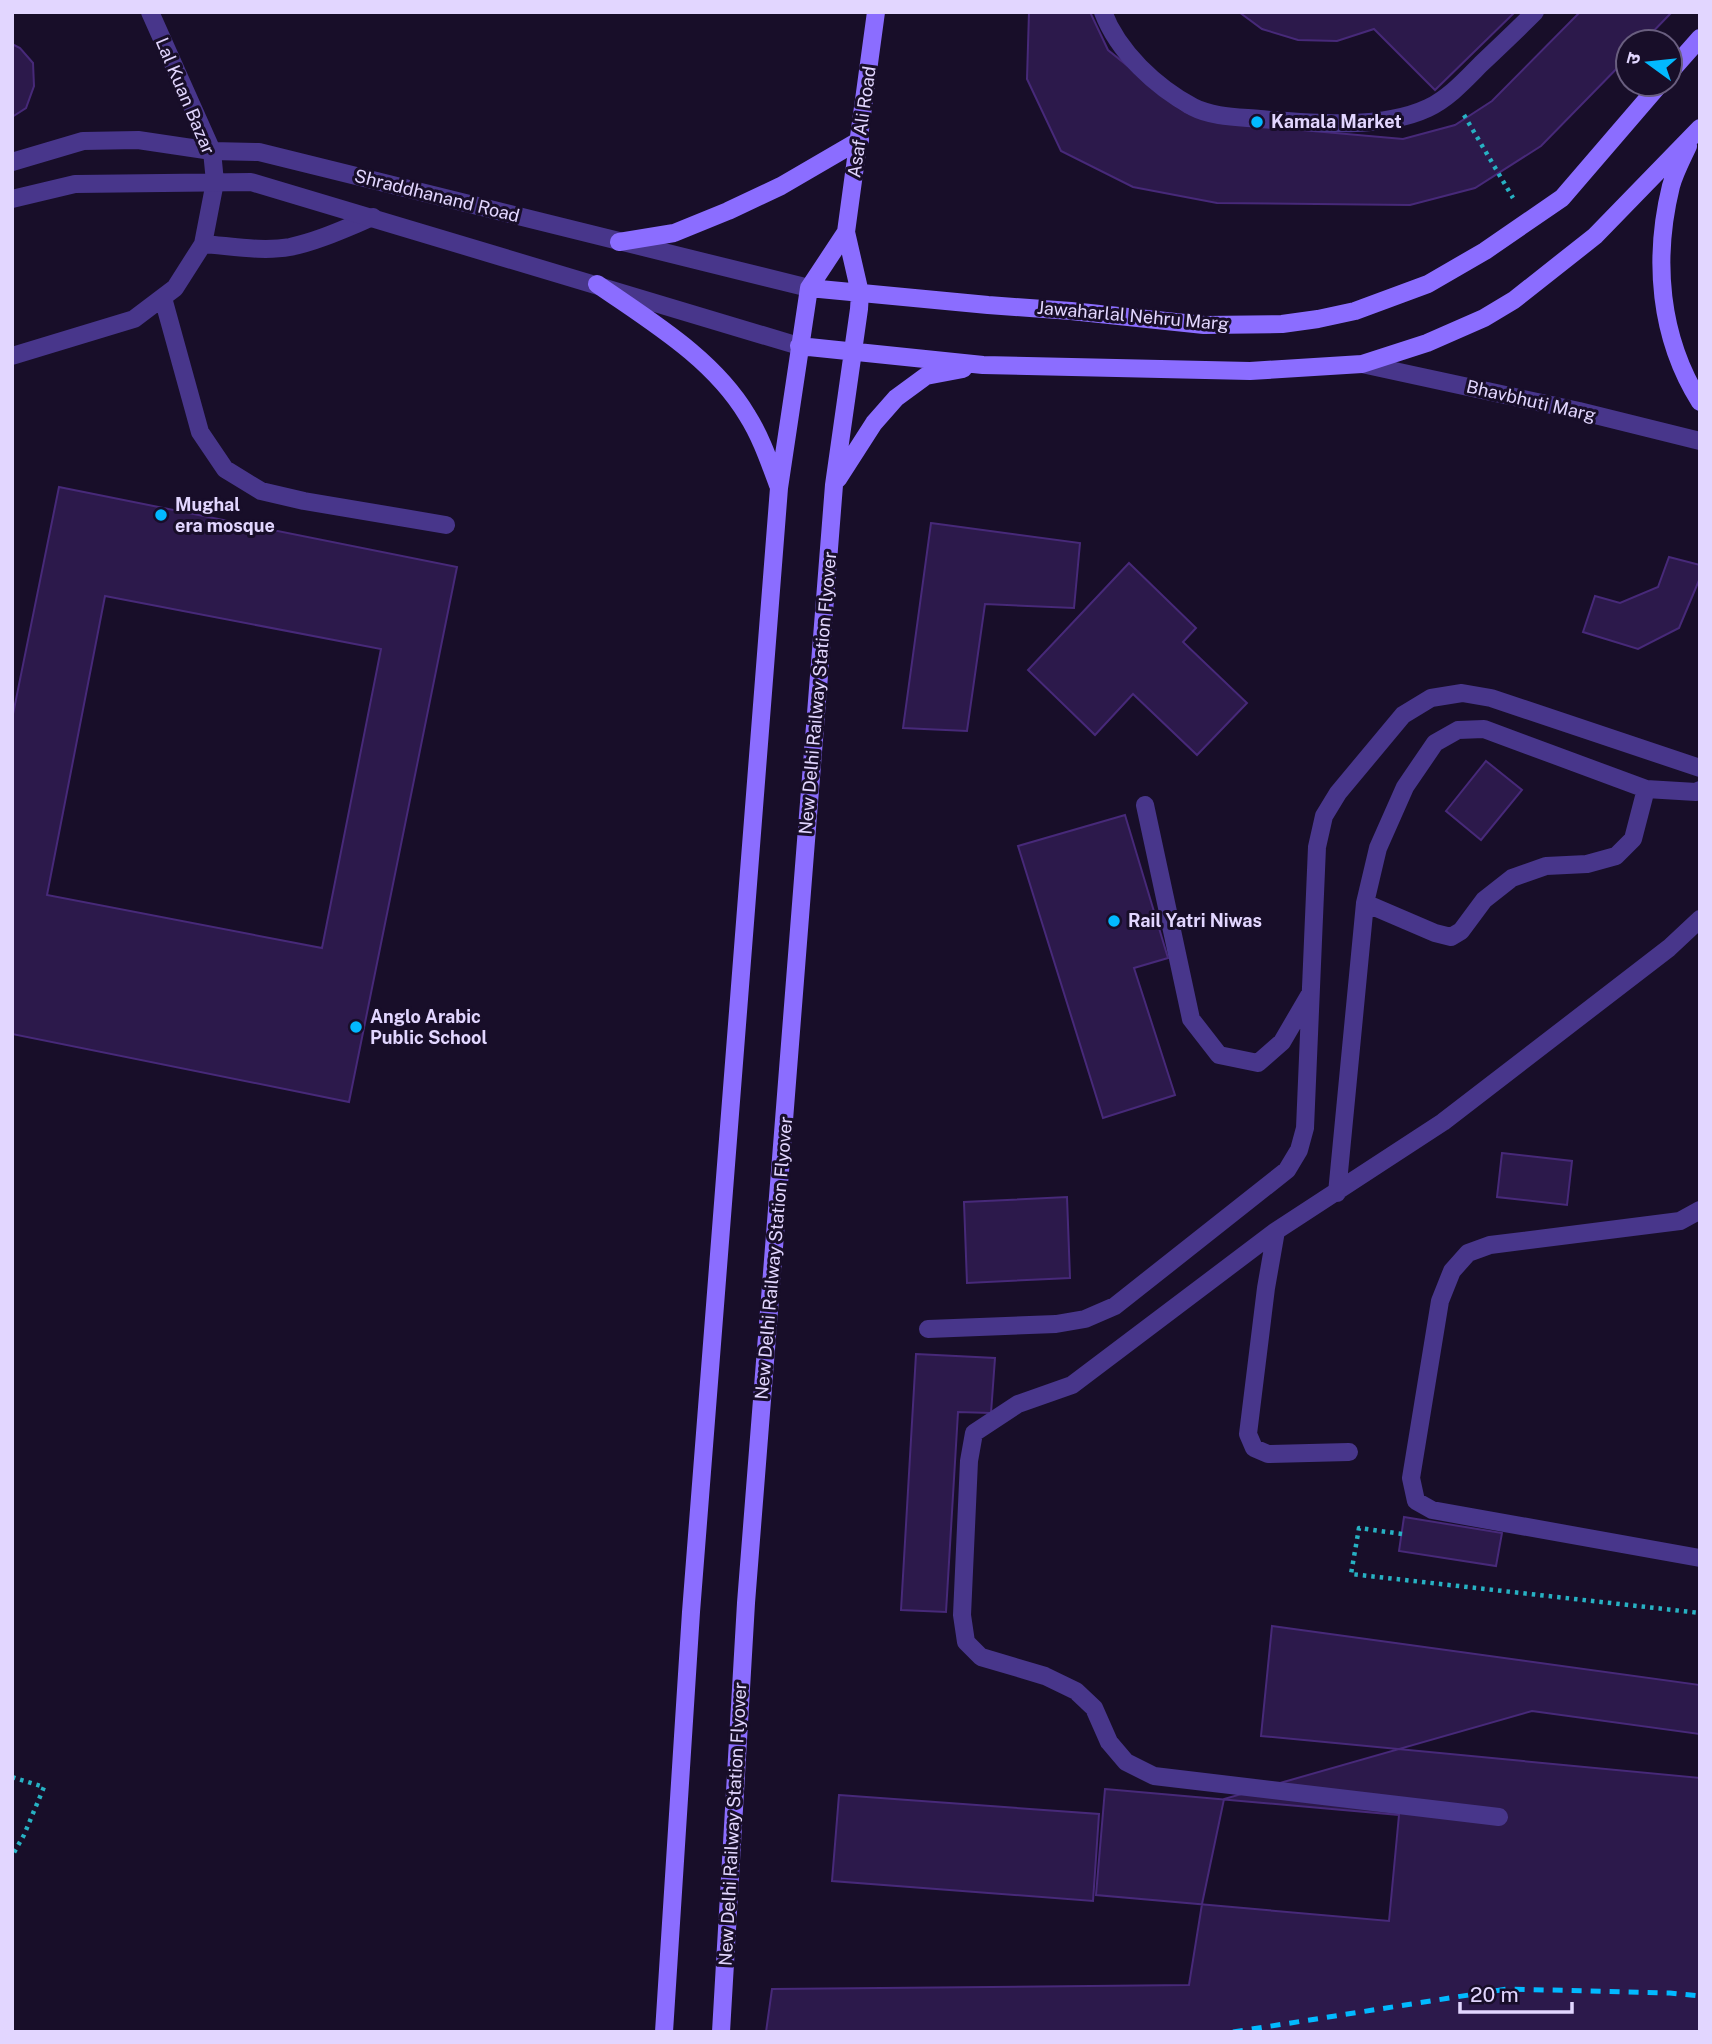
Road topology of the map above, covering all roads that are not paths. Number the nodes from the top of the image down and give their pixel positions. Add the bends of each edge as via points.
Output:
1 (150, 12) edge
2 (876, 12) edge
3 (1103, 12) edge
4 (1535, 12) edge
5 (1700, 38) edge
6 (1684, 56) edge
7 (1648, 98) edge
8 (1696, 132) edge
9 (860, 140) junction
10 (212, 151) junction
11 (12, 162) edge
12 (215, 182) junction
13 (12, 199) edge
14 (373, 217) junction
15 (846, 232) junction
16 (619, 242) junction
17 (203, 244) junction
18 (597, 284) junction
19 (808, 288) junction
20 (860, 293) junction
21 (163, 298) junction
22 (799, 346) junction
23 (853, 352) junction
24 (12, 356) edge
25 (1362, 364) junction
26 (983, 365) junction
27 (1700, 402) edge
28 (1700, 441) edge
29 (835, 485) junction
30 (779, 488) junction
31 (446, 525) dead end
32 (1700, 768) edge
33 (1646, 789) junction
34 (1700, 790) edge
35 (1145, 804) dead end
36 (1365, 903) junction
37 (1700, 919) edge
38 (1311, 991) junction
39 (1337, 1193) junction
40 (1700, 1210) edge
41 (1276, 1231) junction
42 (928, 1329) dead end
43 (1349, 1452) dead end
44 (1700, 1558) edge
45 (1499, 1817) dead end
46 (664, 2032) edge
47 (721, 2032) edge

1 - 10 street, Lal Kuan Bazar
2 - 9 main road, Asaf Ali Road
3 - 4 street via 1120,45 1143,70 1195,108 1307,123 1361,123 1428,108 1451,94
5 - 6 main road
7 - 20 main road, Jawaharlal Nehru Marg via 1562,198 1528,223 1428,284 1355,311 1283,324 1204,325
8 - 25 main road via 1595,236 1514,300 1427,343
8 - 27 main road via 1672,183 1662,234 1661,285 1670,335
9 - 15 main road, Asaf Ali Road
9 - 16 main road via 729,211 674,233
10 - 11 street, Shraddhanand Road via 138,140 83,141
10 - 12 street, Lal Kuan Bazar
10 - 16 street, Shraddhanand Road via 259,152
12 - 13 street, Shraddhanand Road via 75,184
12 - 14 street, Shraddhanand Road via 251,182
12 - 17 street, Lal Kuan Bazar
14 - 17 street via 289,247
14 - 18 street, Shraddhanand Road
15 - 19 main road
15 - 20 main road, New Delhi Railway Station Flyover
16 - 19 street, Shraddhanand Road
17 - 21 street via 176,288
18 - 22 street, Shraddhanand Road
18 - 30 main road via 678,339 733,395 759,435
19 - 20 main road, Shraddhanand Road
19 - 22 main road
20 - 23 main road, New Delhi Railway Station Flyover
21 - 24 street via 134,319
21 - 31 street via 200,432 225,469 261,491
22 - 23 main road
22 - 30 main road
23 - 26 main road
23 - 29 main road, New Delhi Railway Station Flyover
25 - 26 main road via 1250,371
25 - 28 street, Bhavbhuti Marg
26 - 29 main road via 926,376 896,398 874,423
29 - 47 main road, New Delhi Railway Station Flyover via 746,1603
30 - 46 main road via 691,1612
32 - 38 street via 1491,698 1462,693 1431,698 1403,715 1324,816 1317,847
33 - 34 street
33 - 36 street via 1633,839 1616,856 1587,864 1546,866 1512,878 1484,900 1451,937
33 - 36 street via 1484,729 1458,730 1435,743 1405,787 1378,848
35 - 38 street via 1191,1019 1219,1055 1258,1063 1282,1042
36 - 39 street
37 - 39 street via 1669,948 1443,1122
38 - 42 street via 1305,1128 1287,1170 1115,1306 1085,1319 1056,1324
39 - 41 street
40 - 44 street via 1680,1221 1490,1245 1468,1253 1452,1271 1440,1301 1411,1478 1416,1500 1432,1510
41 - 43 street via 1248,1434 1254,1448 1268,1454
41 - 45 street via 1072,1385 1018,1404 974,1433 962,1601 966,1642 981,1657 1045,1676 1076,1691 1094,1708 1110,1742 1126,1762 1154,1776

